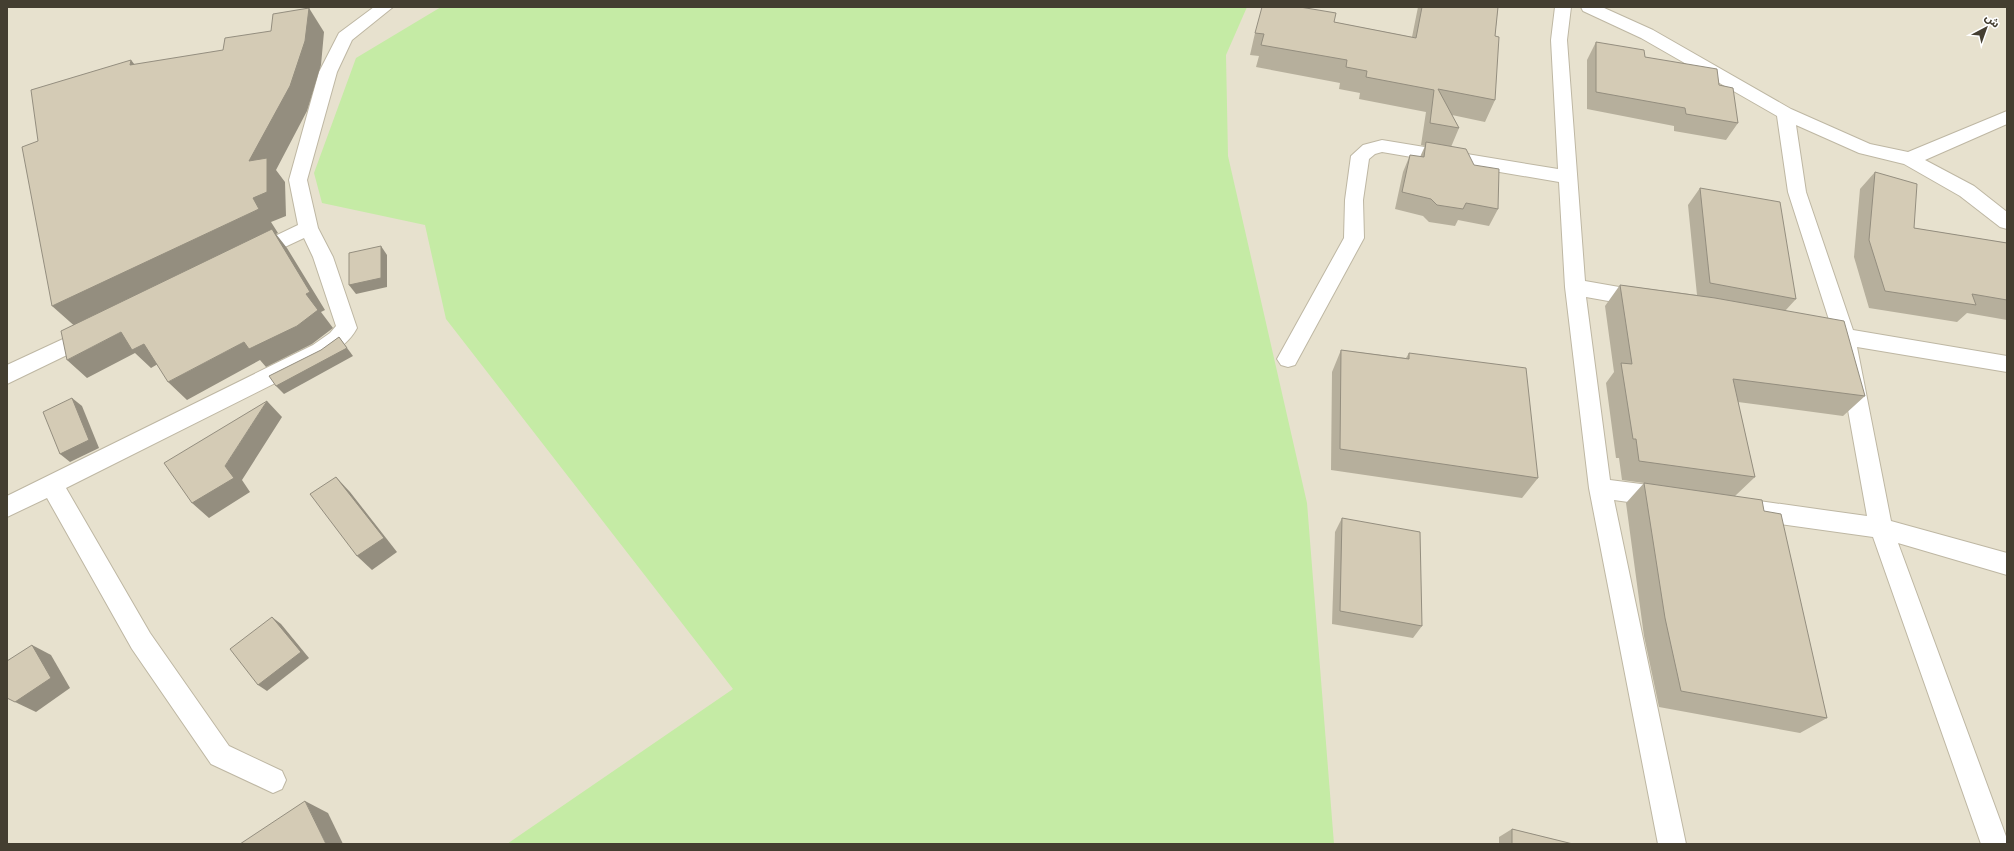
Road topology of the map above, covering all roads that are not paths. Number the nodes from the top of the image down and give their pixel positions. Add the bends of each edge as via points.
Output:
1 (385, 7) edge
2 (1563, 7) edge
3 (1589, 7) edge
4 (1785, 113) junction
5 (2007, 117) edge
6 (1908, 159) junction
7 (1568, 176) junction
8 (2007, 222) edge
9 (308, 228) junction
10 (236, 263) edge
11 (1575, 287) junction
12 (1660, 302) edge
13 (107, 326) edge
14 (1814, 331) edge
15 (1845, 337) junction
16 (1288, 358) dead end
17 (2007, 364) edge
18 (7, 375) edge
19 (52, 484) junction
20 (1600, 488) junction
21 (1686, 500) edge
22 (7, 507) edge
23 (1733, 507) edge
24 (1881, 528) junction
25 (2007, 564) edge
26 (273, 780) dead end
27 (1672, 844) edge
28 (1995, 844) edge

1 - 9 street via 345,38 328,72 298,180
2 - 7 street via 1560,40
3 - 4 street via 1647,34
4 - 6 street via 1865,149
4 - 15 street via 1797,192
5 - 6 street
6 - 8 street via 1967,191
7 - 11 street
7 - 16 street via 1382,146 1369,149 1360,156 1356,176 1354,238
9 - 10 street
9 - 19 street via 323,257 347,328 337,340 320,351
11 - 12 street
11 - 20 street
13 - 18 street
14 - 15 street
15 - 17 street
15 - 24 street
19 - 22 street
19 - 26 street via 141,641 220,756
20 - 21 street
20 - 27 street
23 - 24 street
24 - 25 street
24 - 28 street

